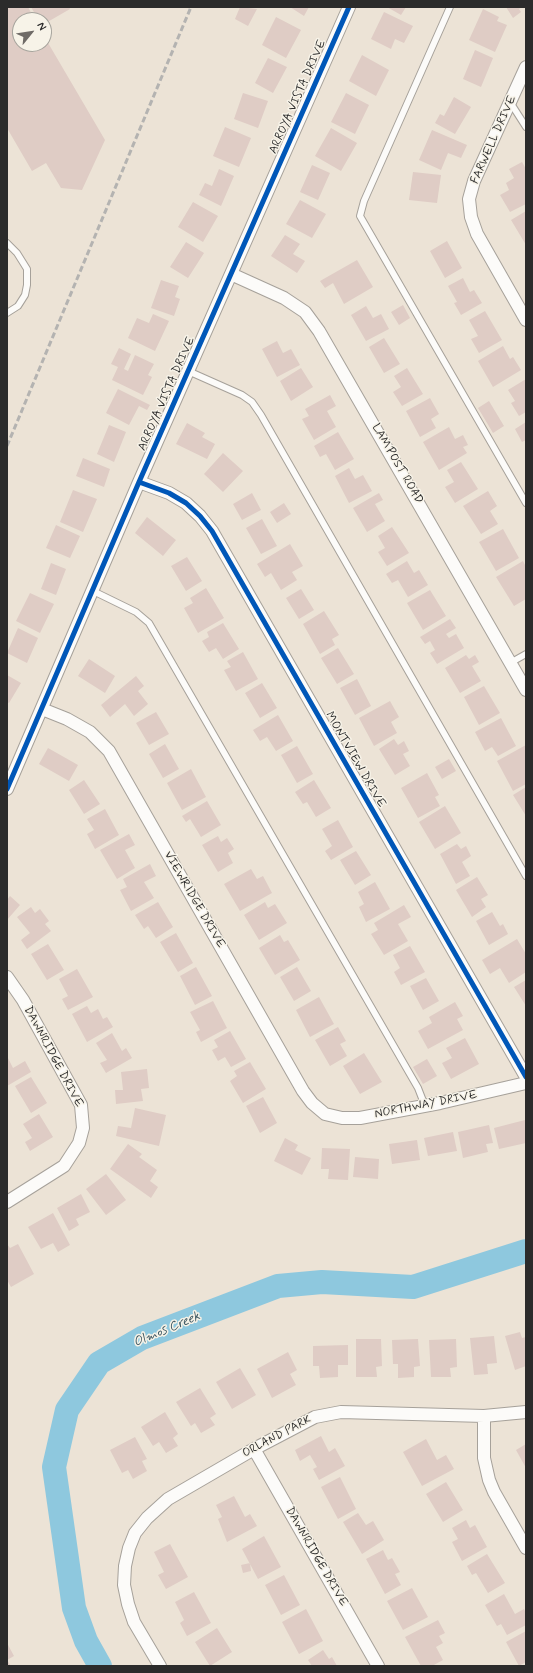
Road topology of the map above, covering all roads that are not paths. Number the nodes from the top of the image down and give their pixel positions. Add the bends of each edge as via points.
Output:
1 (349, 7) edge
2 (450, 7) edge
3 (526, 67) edge
4 (510, 102) junction
5 (526, 127) edge
6 (7, 243) edge
7 (231, 274) junction
8 (7, 314) edge
9 (526, 320) edge
10 (188, 371) junction
11 (139, 482) junction
12 (526, 503) edge
13 (93, 591) junction
14 (526, 654) edge
15 (510, 663) junction
16 (526, 690) edge
17 (42, 709) junction
18 (7, 789) edge
19 (526, 876) edge
20 (7, 977) edge
21 (526, 1076) edge
22 (526, 1084) edge
23 (425, 1106) junction
24 (326, 1114) joint
25 (7, 1202) edge
26 (526, 1412) edge
27 (484, 1416) junction
28 (254, 1449) junction
29 (526, 1548) edge
30 (160, 1666) edge
31 (378, 1666) edge

1 - 7 street, ARROYA VISTA DRIVE
2 - 12 lane via 364,201 360,216
3 - 4 street, FARWELL DRIVE
4 - 5 lane
4 - 9 street, FARWELL DRIVE via 474,181 469,199 477,234
6 - 8 lane via 27,269 25,295 18,306
7 - 10 street, ARROYA VISTA DRIVE
7 - 15 street, LAMPOST ROAD via 284,298 305,312 319,331
10 - 11 street, ARROYA VISTA DRIVE
10 - 19 lane via 242,395 252,402 261,415
11 - 13 street, ARROYA VISTA DRIVE
11 - 21 street, MONTVIEW DRIVE via 169,493 186,503 212,531
13 - 17 street, ARROYA VISTA DRIVE
13 - 23 lane via 136,612 149,622 418,1088
14 - 15 lane
15 - 16 street, LAMPOST ROAD
17 - 18 street, ARROYA VISTA DRIVE
17 - 24 street, VIEWRIDGE DRIVE via 90,732 108,751 303,1091 312,1103
20 - 25 street, DAWNRIDGE DRIVE via 23,1000 81,1105 83,1128 79,1143 64,1166
22 - 23 street, NORTHWAY DRIVE
23 - 24 street, NORTHWAY DRIVE via 360,1118 342,1118
26 - 27 street, ORLAND PARK
27 - 28 street, ORLAND PARK via 341,1412 315,1417
27 - 29 street via 484,1458 489,1480
28 - 30 street, ORLAND PARK via 160,1504 135,1533 125,1566 124,1585 134,1622
28 - 31 street, DAWNRIDGE DRIVE

